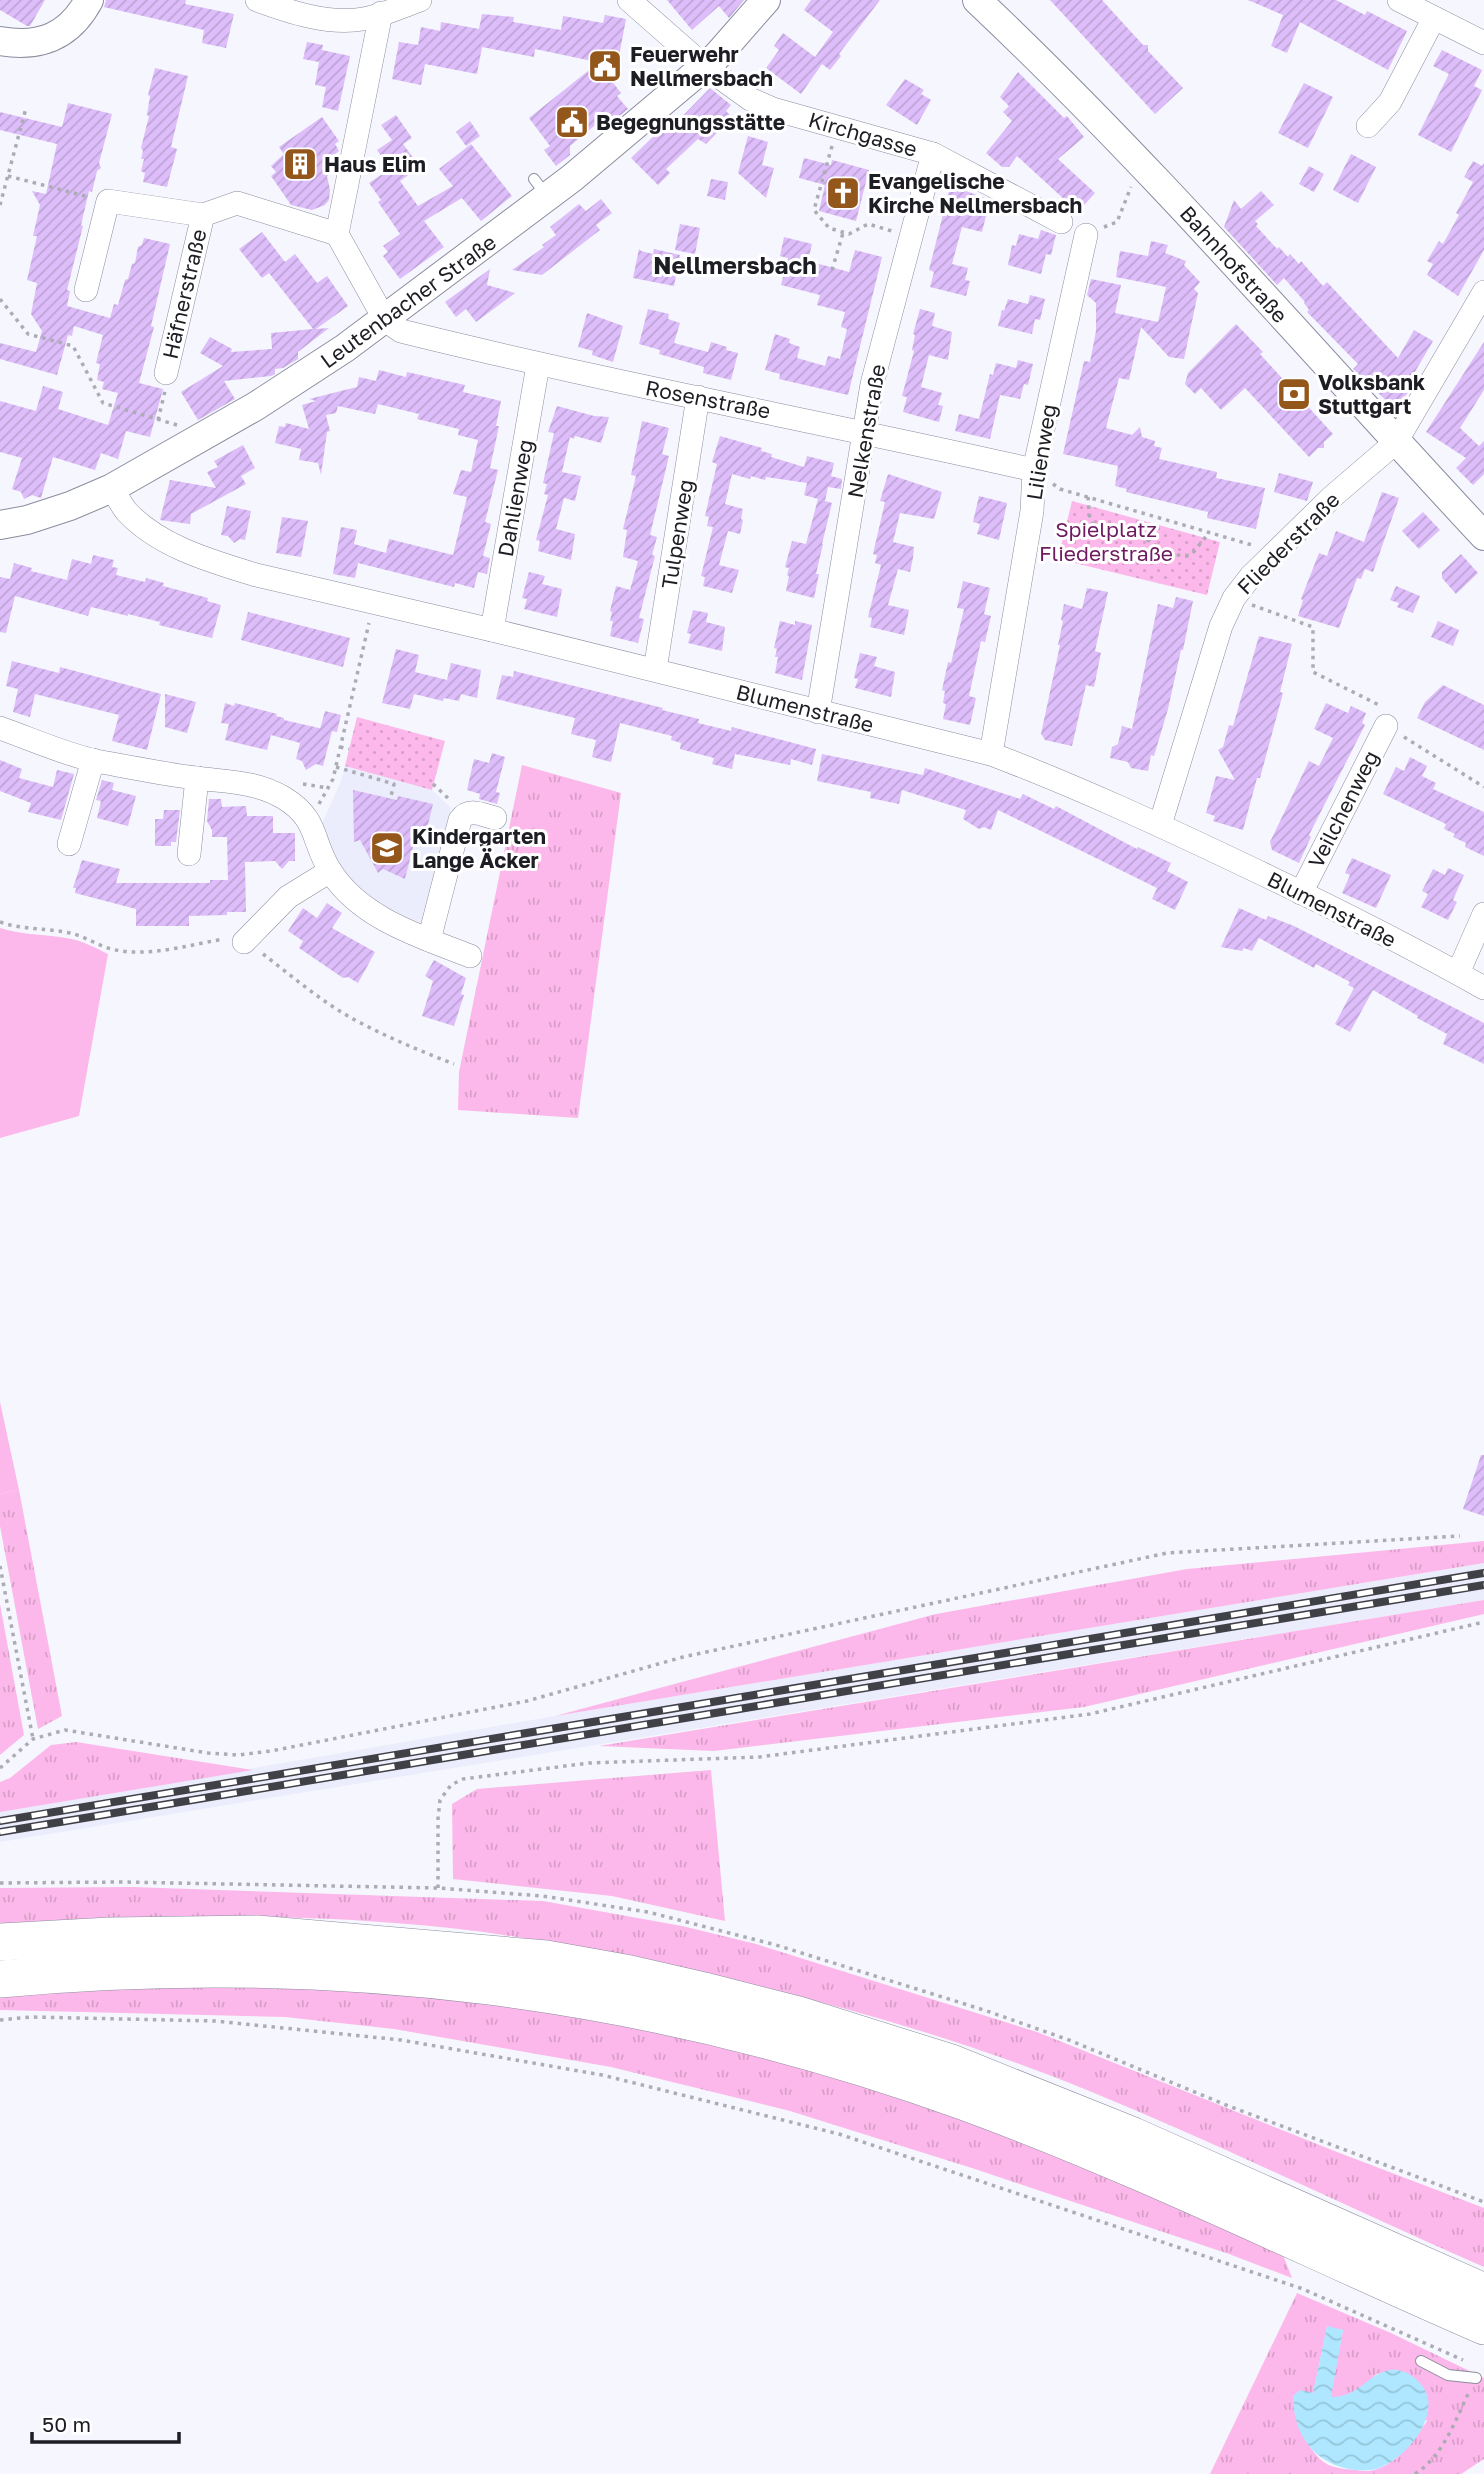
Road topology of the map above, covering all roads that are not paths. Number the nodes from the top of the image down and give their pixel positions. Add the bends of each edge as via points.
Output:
1 (89, 0) edge
2 (257, 0) edge
3 (420, 0) edge
4 (629, 0) edge
5 (766, 0) edge
6 (977, 0) edge
7 (1399, 0) edge
8 (381, 13) junction
9 (1434, 18) junction
10 (0, 41) edge
11 (1484, 43) edge
12 (704, 65) junction
13 (1368, 126) dead end
14 (933, 154) junction
15 (203, 215) junction
16 (1074, 229) joint
17 (337, 234) junction
18 (86, 290) dead end
19 (1484, 292) edge
20 (385, 320) junction
21 (538, 365) junction
22 (166, 373) road end
23 (698, 397) junction
24 (864, 432) junction
25 (1396, 442) junction
26 (1034, 470) junction
27 (112, 488) junction
28 (0, 525) edge
29 (1484, 536) edge
30 (492, 630) junction
31 (655, 670) junction
32 (818, 712) junction
33 (1386, 726) road end
34 (0, 728) edge
35 (991, 754) junction
36 (93, 760) junction
37 (197, 778) junction
38 (495, 818) dead end
39 (1160, 825) junction
40 (69, 844) dead end
41 (189, 853) dead end
42 (330, 872) junction
43 (1301, 892) junction
44 (1484, 914) edge
45 (429, 940) junction
46 (244, 942) road end
47 (470, 956) dead end
48 (1458, 973) junction
49 (1484, 988) edge
50 (0, 1942) edge
51 (0, 1979) edge
52 (1484, 2292) edge
53 (1484, 2326) edge
54 (1421, 2361) dead end
55 (1476, 2378) road end

1 - 10 street via 68,27 51,37 34,44
2 - 8 street via 333,20
3 - 8 street
4 - 12 street, Kirchgasse
5 - 12 street, Leutenbacher Straße
6 - 25 street, Bahnhofstraße via 1147,169
7 - 9 street
8 - 17 street
9 - 11 street
9 - 13 street via 1390,102
12 - 14 street, Kirchgasse via 750,99 773,109
12 - 20 street, Leutenbacher Straße via 541,188
14 - 16 street, Kirchgasse
14 - 24 street, Nelkenstraße via 872,384
15 - 17 street, Häfnerstraße via 236,203
15 - 18 street, Häfnerstraße via 108,201
15 - 22 street, Häfnerstraße
16 - 26 street, Lilienweg
17 - 20 street
19 - 25 street, Fliederstraße
20 - 21 street, Rosenstraße via 401,331
20 - 27 street, Leutenbacher Straße via 309,373
21 - 23 street, Rosenstraße
21 - 30 street, Dahlienweg
23 - 24 street, Rosenstraße
23 - 31 street, Tulpenweg
24 - 26 street, Rosenstraße
24 - 32 street, Nelkenstraße
25 - 29 street, Bahnhofstraße
25 - 39 street, Fliederstraße via 1274,552 1234,598 1221,626
26 - 35 street, Lilienweg via 1032,510
27 - 28 street, Leutenbacher Straße via 70,506
27 - 30 street, Blumenstraße via 125,510 147,530 218,563
30 - 31 street, Blumenstraße
31 - 32 street, Blumenstraße
32 - 35 street, Blumenstraße
33 - 43 street, Veilchenweg
34 - 36 street
35 - 39 street, Blumenstraße
36 - 37 street
36 - 40 street
37 - 41 street
37 - 42 street via 261,787 297,807 310,821
38 - 45 street via 470,812 460,820
39 - 43 street, Blumenstraße
42 - 45 street via 360,903 388,922
42 - 46 street via 288,898
43 - 48 street, Blumenstraße
44 - 48 street
45 - 47 street
48 - 49 street, Blumenstraße
50 - 52 highway via 271,1935 546,1959 704,1991 838,2027 975,2072 1133,2136
51 - 53 highway via 182,1969 349,1971 457,1981 664,2014 801,2049 965,2102 1117,2162
54 - 55 lane via 1448,2375

